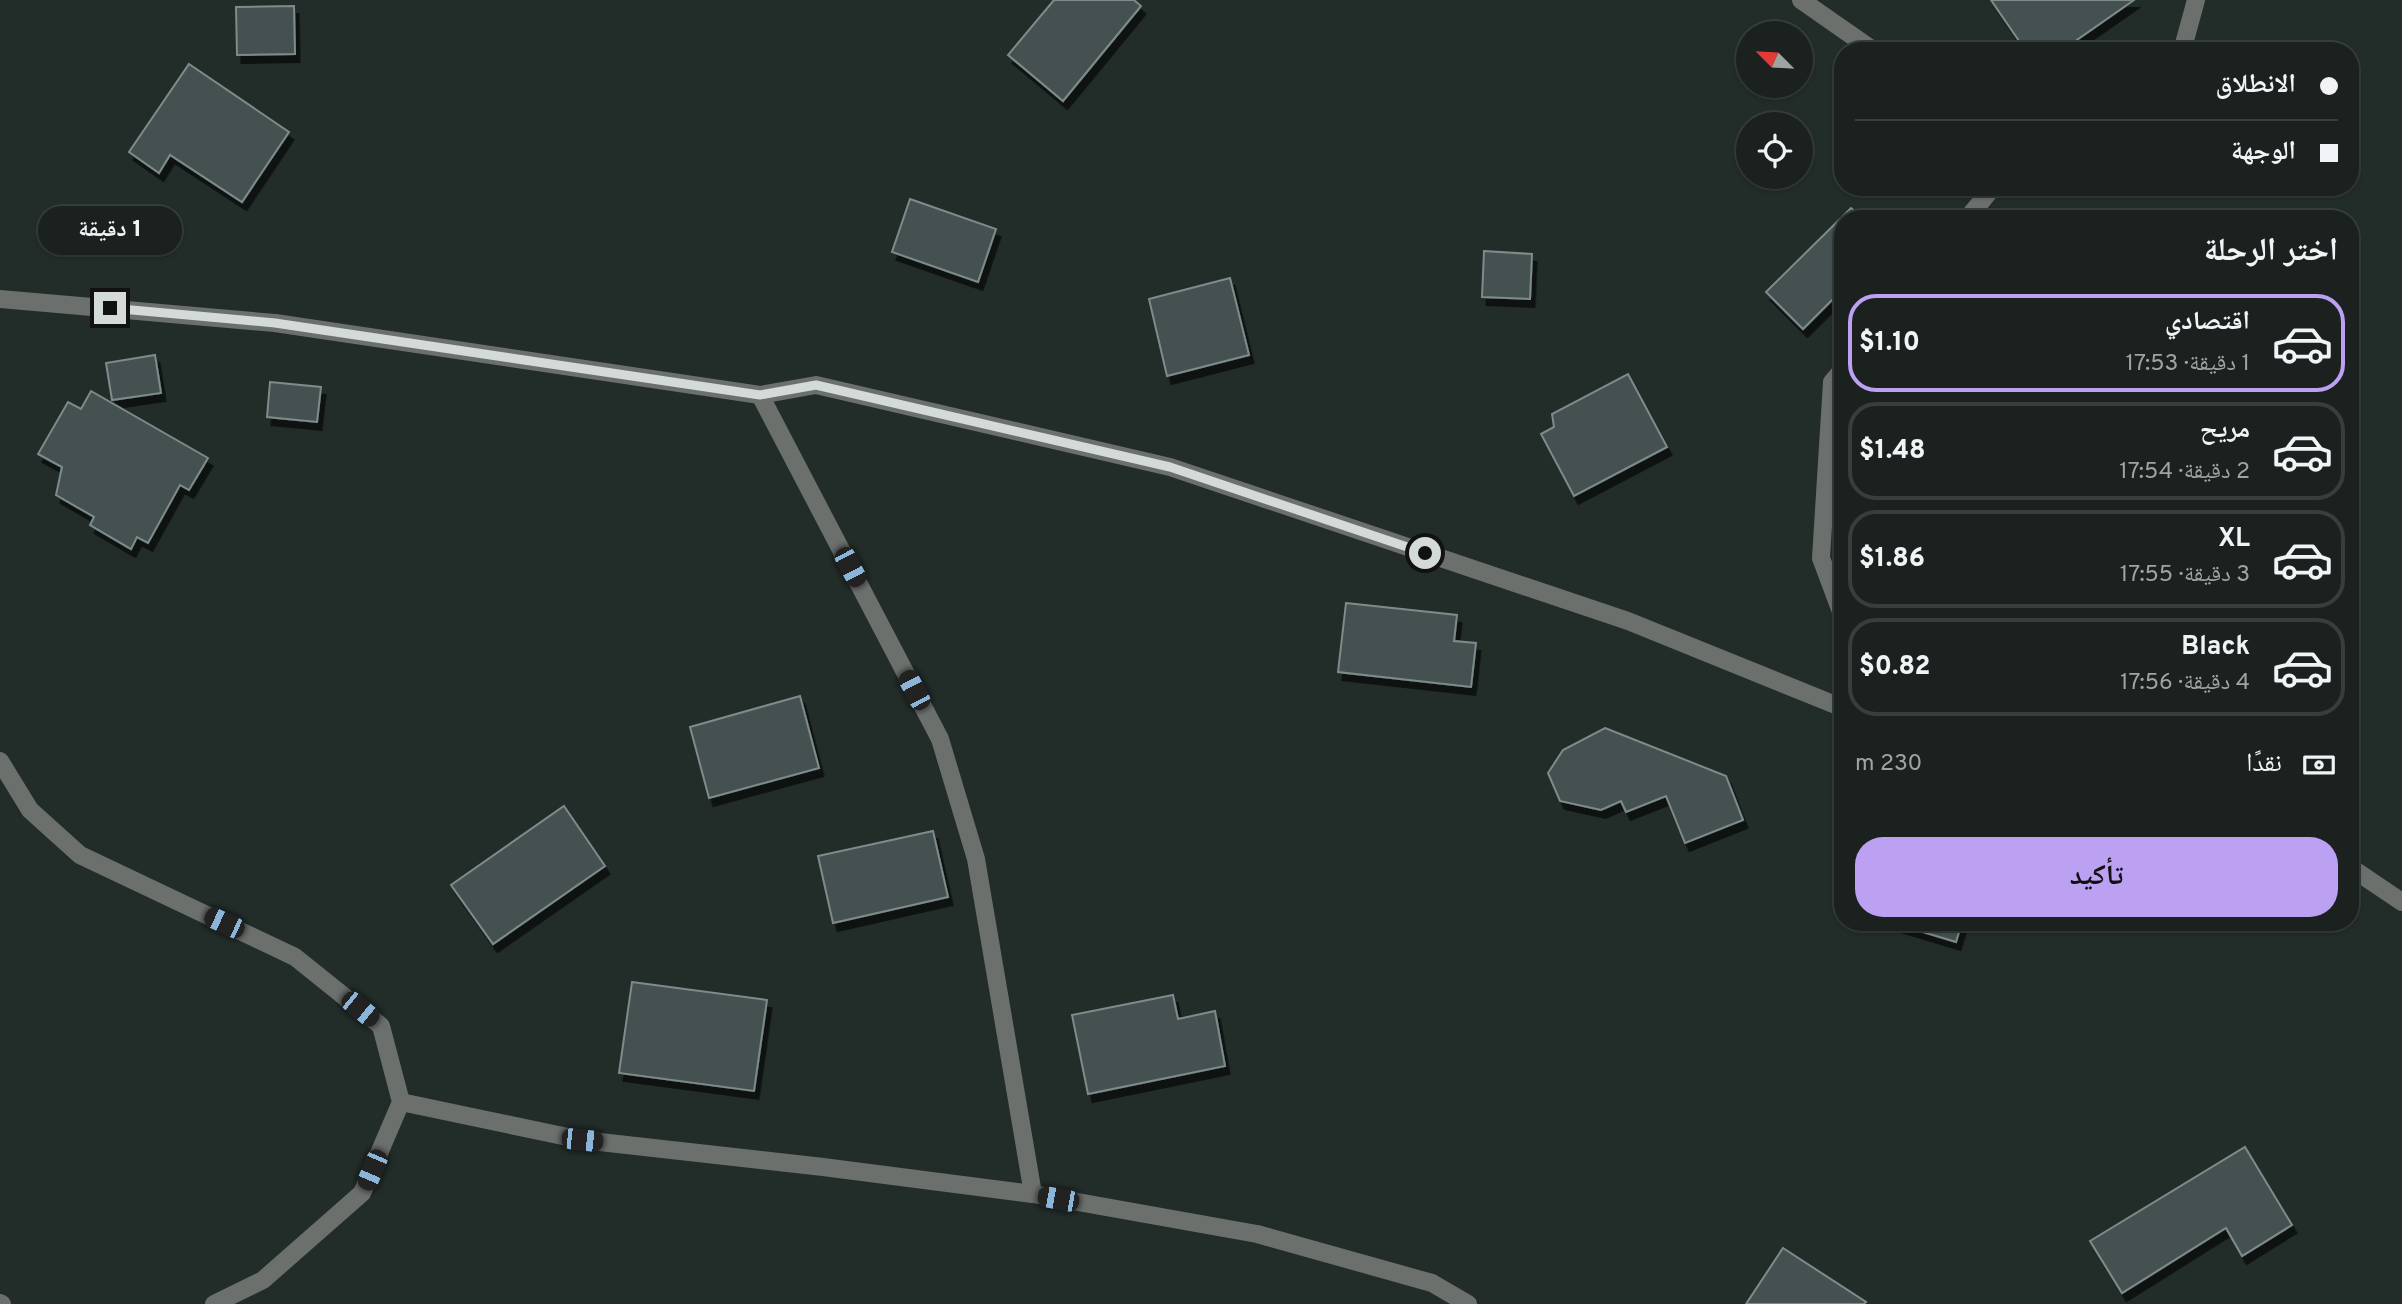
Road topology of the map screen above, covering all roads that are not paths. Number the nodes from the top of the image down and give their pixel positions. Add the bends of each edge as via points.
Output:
1 (1801, 0) edge
2 (2196, 0) edge
3 (1861, 42) edge
4 (2184, 42) edge
5 (1986, 196) edge
6 (1974, 210) edge
7 (0, 299) edge
8 (1834, 380) edge
9 (760, 395) junction
10 (1834, 593) edge
11 (1834, 704) edge
12 (0, 761) edge
13 (2359, 873) edge
14 (2402, 902) edge
15 (401, 1102) junction
16 (1033, 1194) junction
17 (214, 1304) edge
18 (1468, 1304) edge

1 - 3 street
2 - 4 street
5 - 6 street
7 - 9 street via 275,323
8 - 10 street via 1821,558
9 - 11 street via 816,385 1170,467 1628,621
9 - 16 street via 940,739 976,859
12 - 15 street via 30,810 80,855 295,957 381,1026
13 - 14 street
15 - 16 street via 582,1140
15 - 17 street via 362,1193 263,1280
16 - 18 street via 1257,1234 1432,1283

